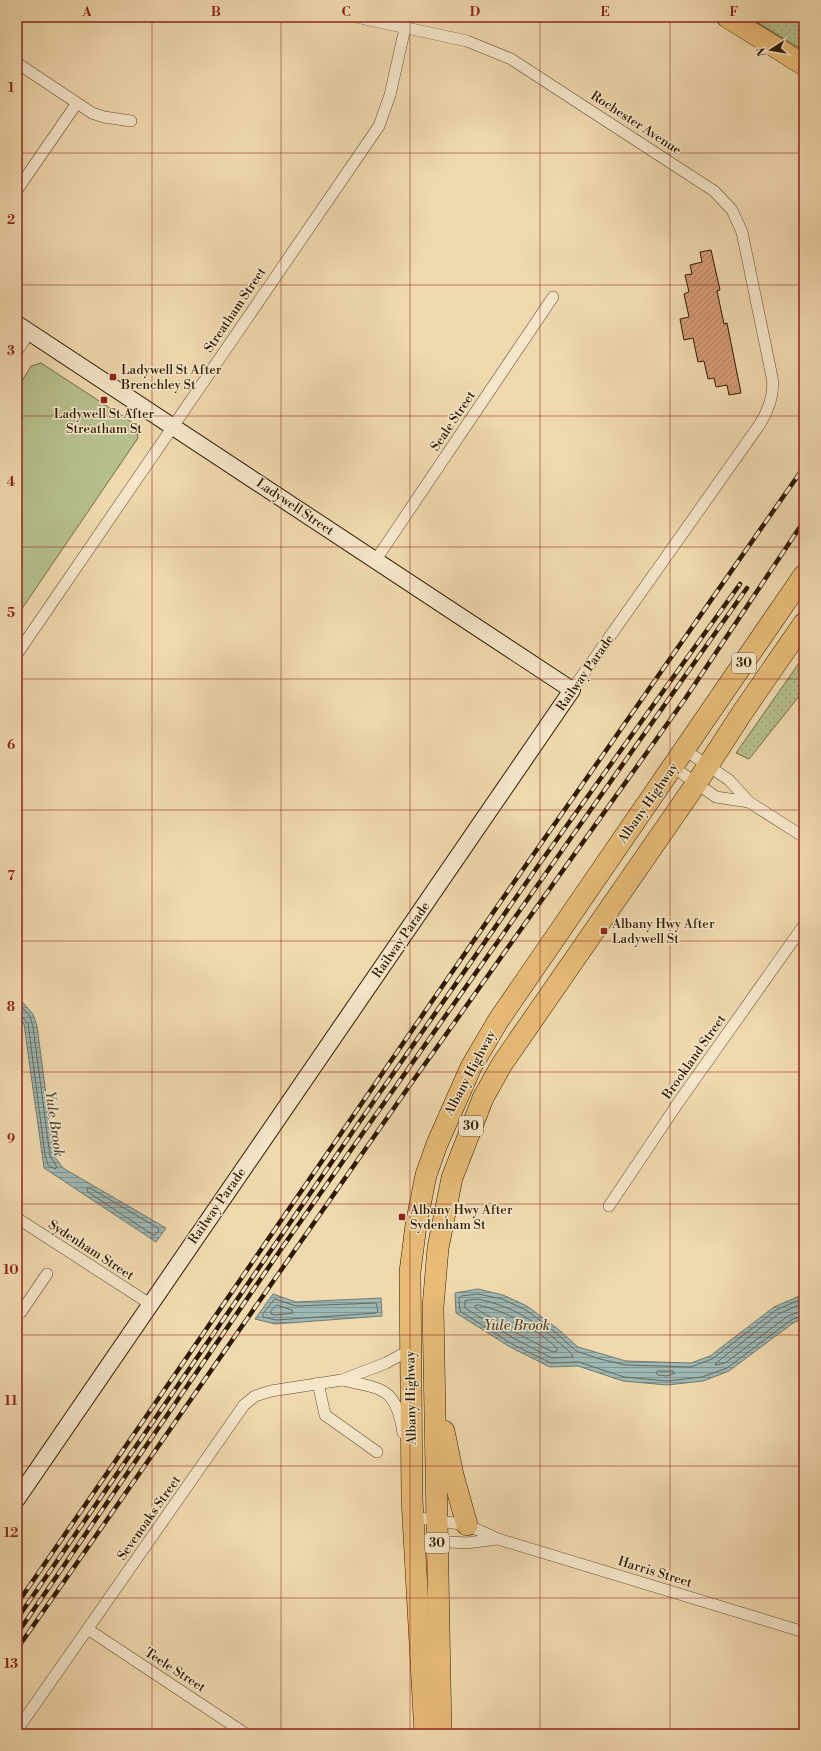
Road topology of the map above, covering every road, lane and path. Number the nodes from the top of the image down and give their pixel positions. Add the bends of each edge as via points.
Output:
1 (356, 17) edge
2 (727, 17) edge
3 (405, 28) junction
4 (17, 63) edge
5 (804, 65) edge
6 (77, 103) junction
7 (131, 121) dead end
8 (17, 190) edge
9 (554, 297) dead end
10 (23, 329) edge
11 (17, 351) edge
12 (772, 377) joint
13 (173, 426) junction
14 (375, 561) junction
15 (804, 575) edge
16 (804, 624) edge
17 (17, 654) edge
18 (572, 690) junction
19 (685, 750) junction
20 (708, 766) junction
21 (673, 767) junction
22 (696, 784) junction
23 (749, 802) junction
24 (804, 837) edge
25 (804, 924) edge
26 (609, 1206) dead end
27 (17, 1218) edge
28 (47, 1274) dead end
29 (150, 1304) junction
30 (17, 1314) edge
31 (410, 1350) junction
32 (433, 1352) junction
33 (342, 1380) junction
34 (318, 1383) junction
35 (377, 1452) dead end
36 (17, 1499) edge
37 (412, 1508) junction
38 (437, 1520) junction
39 (467, 1525) junction
40 (498, 1539) junction
41 (414, 1540) junction
42 (437, 1542) junction
43 (88, 1630) junction
44 (804, 1632) edge
45 (17, 1730) edge
46 (246, 1734) edge
47 (425, 1734) edge
48 (441, 1734) edge

1 - 3 street, Rochester Avenue
2 - 5 highway
3 - 12 street, Rochester Avenue via 467,41 511,59 720,196 732,210 742,232
3 - 13 street, Streatham Street via 390,95 379,126
4 - 6 street
6 - 7 street via 104,118
6 - 8 street
9 - 14 street, Seale Street
10 - 11 street
10 - 13 street, Ladywell Street
12 - 18 street, Railway Parade via 771,398 760,424
13 - 14 street, Ladywell Street
13 - 17 street, Streatham Street
14 - 18 street, Ladywell Street
15 - 19 highway, Albany Highway / 30
16 - 20 highway, Albany Highway / 30
18 - 29 street, Railway Parade
19 - 20 street
19 - 21 highway, Albany Highway / 30
20 - 22 highway, Albany Highway / 30
20 - 23 street via 729,780
21 - 22 street
21 - 31 highway, Albany Highway / 30 via 498,1021 471,1067 447,1117 426,1175 416,1225 410,1272
22 - 23 street via 716,797
22 - 32 highway, Albany Highway / 30 via 502,1064 483,1098 452,1178 437,1256
23 - 24 street
25 - 26 street, Brookland Street
27 - 29 street, Sydenham Street
28 - 30 street
29 - 36 street, Railway Parade
31 - 33 street, Sevenoaks Street via 386,1363
31 - 37 highway, Albany Highway / 30
32 - 38 highway, Albany Highway / 30
32 - 39 highway via 442,1378 442,1424
33 - 34 street, Sevenoaks Street
33 - 37 street, Sevenoaks Street via 381,1389 396,1406 400,1417
34 - 35 street via 325,1415
34 - 43 street, Sevenoaks Street via 255,1396 244,1405
37 - 38 street, Harris Street
37 - 41 highway, Albany Highway / 30
38 - 39 street, Harris Street
38 - 42 highway, Albany Highway / 30
39 - 40 street, Harris Street
40 - 42 street, Harris Street via 467,1543
40 - 44 street, Harris Street
41 - 42 street, Harris Street
41 - 47 highway, Albany Highway / 30
42 - 48 highway, Albany Highway / 30
43 - 45 street, Sevenoaks Street
43 - 46 street, Teele Street

